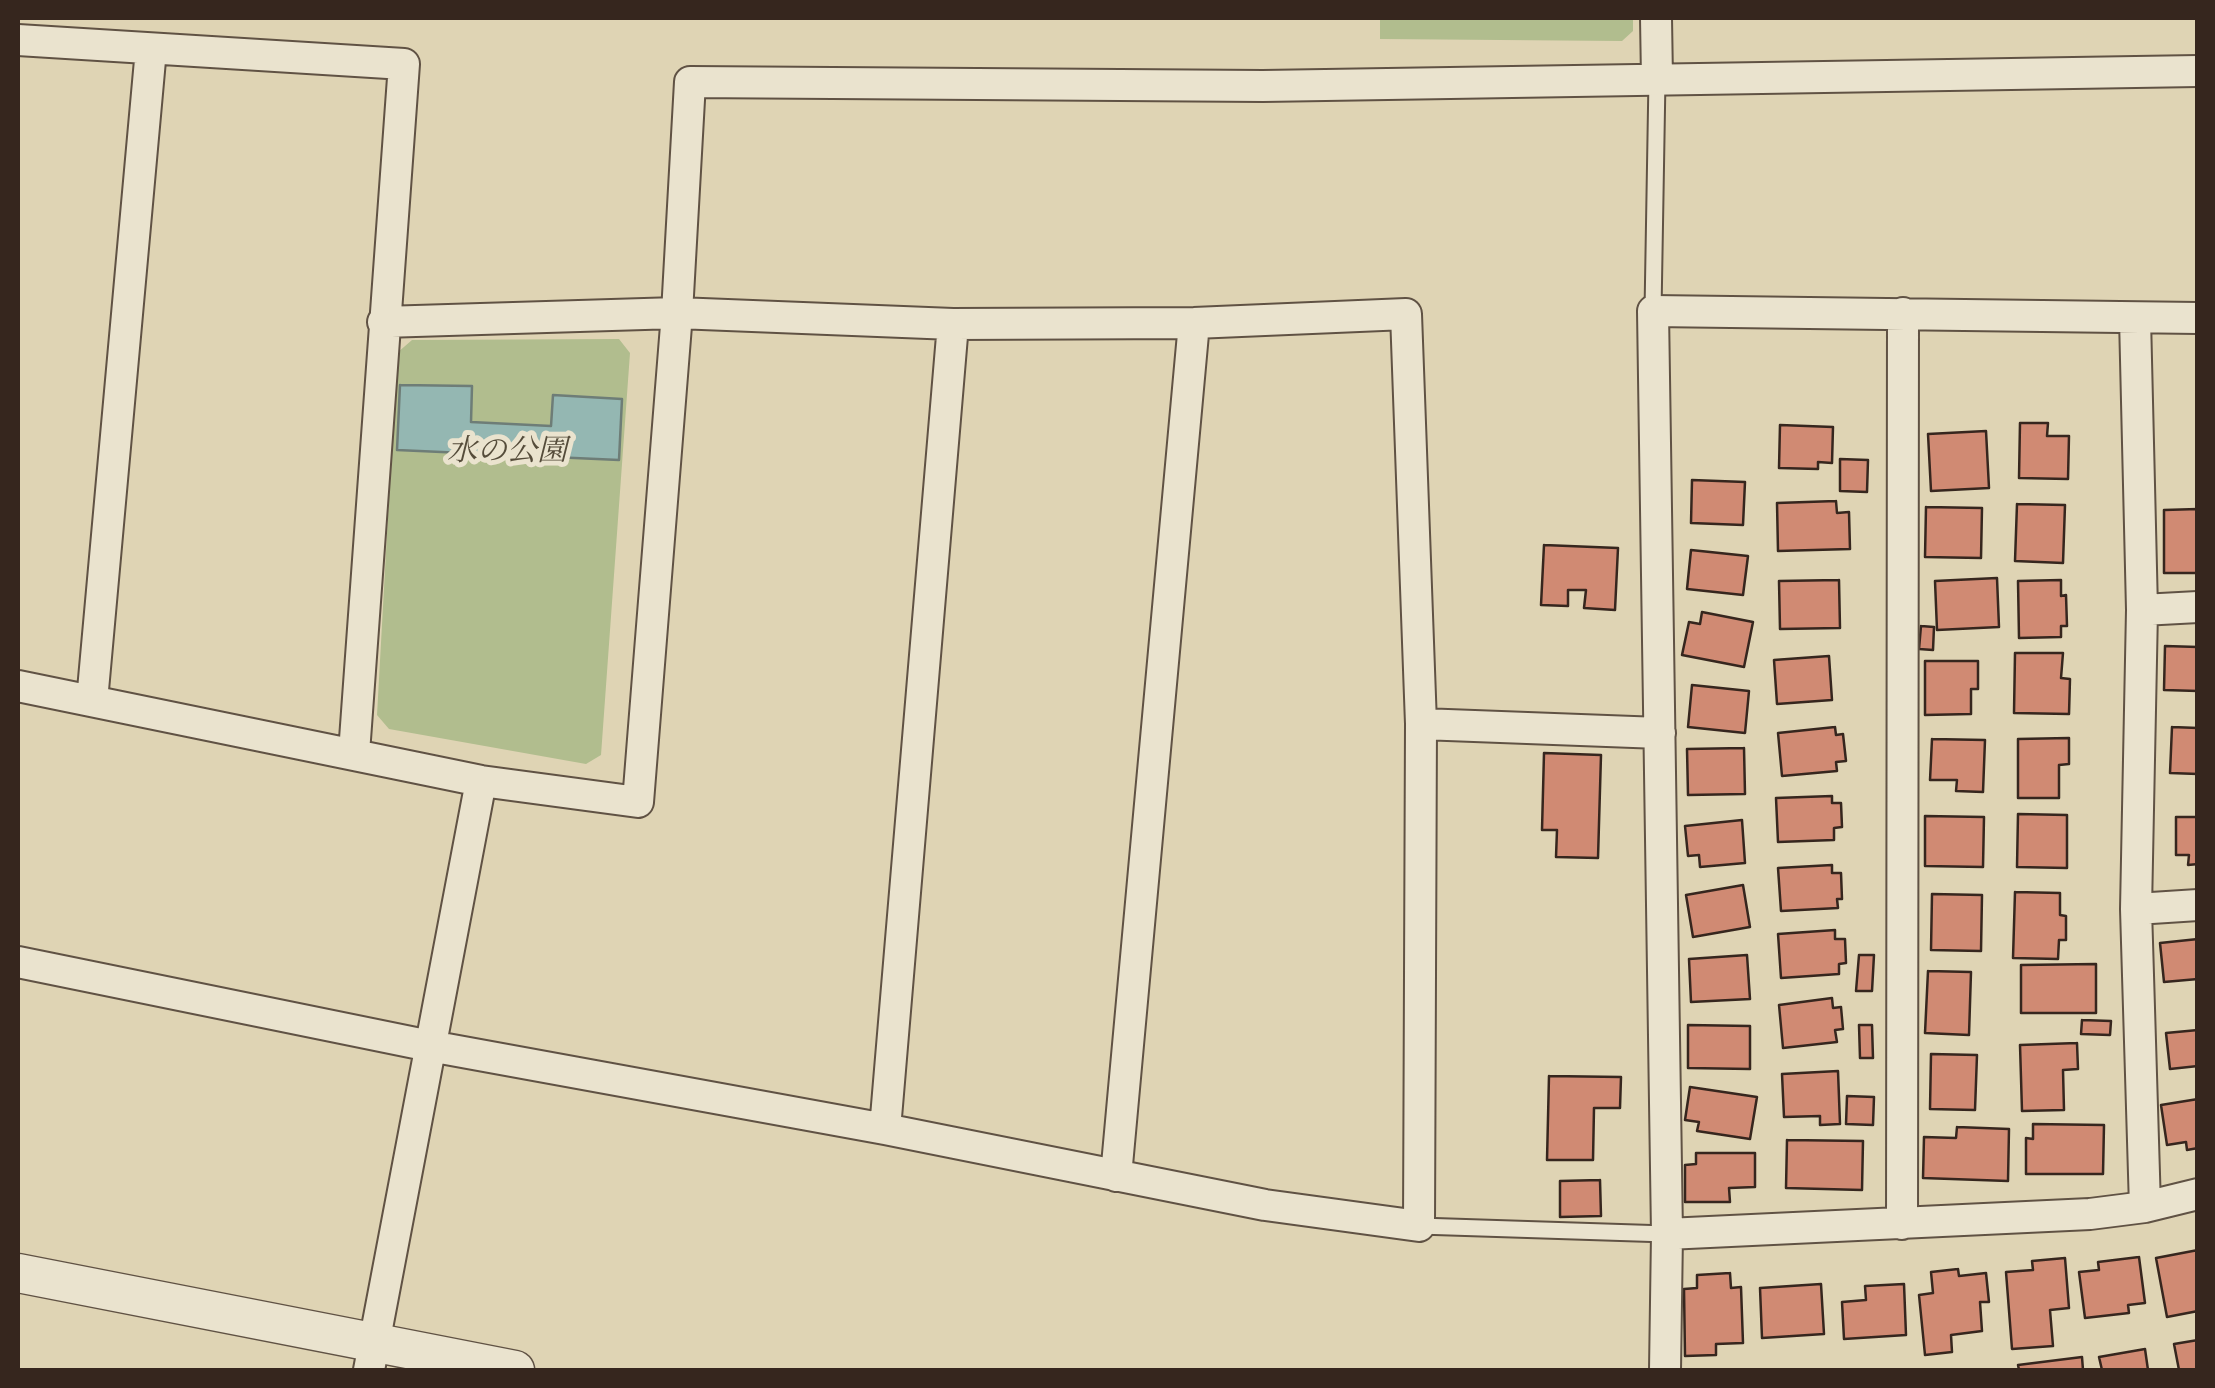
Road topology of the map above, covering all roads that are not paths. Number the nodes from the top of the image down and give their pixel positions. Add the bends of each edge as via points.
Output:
1 (1656, 18) edge
2 (18, 40) edge
3 (151, 50) junction
4 (2198, 71) edge
5 (1657, 79) junction
6 (1654, 311) junction
7 (676, 313) junction
8 (1903, 313) junction
9 (2135, 318) junction
10 (2198, 318) edge
11 (383, 322) junction
12 (1194, 323) junction
13 (953, 324) junction
14 (2198, 607) edge
15 (2142, 610) junction
16 (18, 686) edge
17 (92, 701) junction
18 (1422, 724) junction
19 (1660, 732) junction
20 (354, 753) junction
21 (481, 781) junction
22 (2198, 905) edge
23 (2136, 909) junction
24 (18, 962) edge
25 (430, 1046) junction
26 (885, 1129) junction
27 (1116, 1176) junction
28 (2198, 1194) edge
29 (2145, 1207) junction
30 (1902, 1224) junction
31 (1419, 1226) junction
32 (1667, 1234) junction
33 (18, 1274) edge
34 (373, 1356) edge
35 (515, 1370) edge
36 (1665, 1370) edge

1 - 5 street
2 - 3 street
3 - 11 street via 404,64
3 - 17 street
4 - 5 street
5 - 6 lane
5 - 7 street via 1263,86 690,82
6 - 8 street
6 - 19 street
7 - 11 street
7 - 13 street
7 - 21 street via 638,802
8 - 9 street
8 - 30 street
9 - 10 street
9 - 15 street
11 - 20 street
12 - 13 street
12 - 18 street via 1406,314
12 - 27 street
13 - 26 street
14 - 15 street
15 - 23 street
16 - 17 street
17 - 20 street
18 - 19 street
18 - 31 street
19 - 32 street
20 - 21 street
21 - 25 street
22 - 23 street
23 - 29 street
24 - 25 street
25 - 26 street
25 - 34 street
26 - 27 street
27 - 31 street
28 - 29 street
29 - 30 street
30 - 32 street
31 - 32 lane
32 - 36 street
33 - 34 street
34 - 35 street

